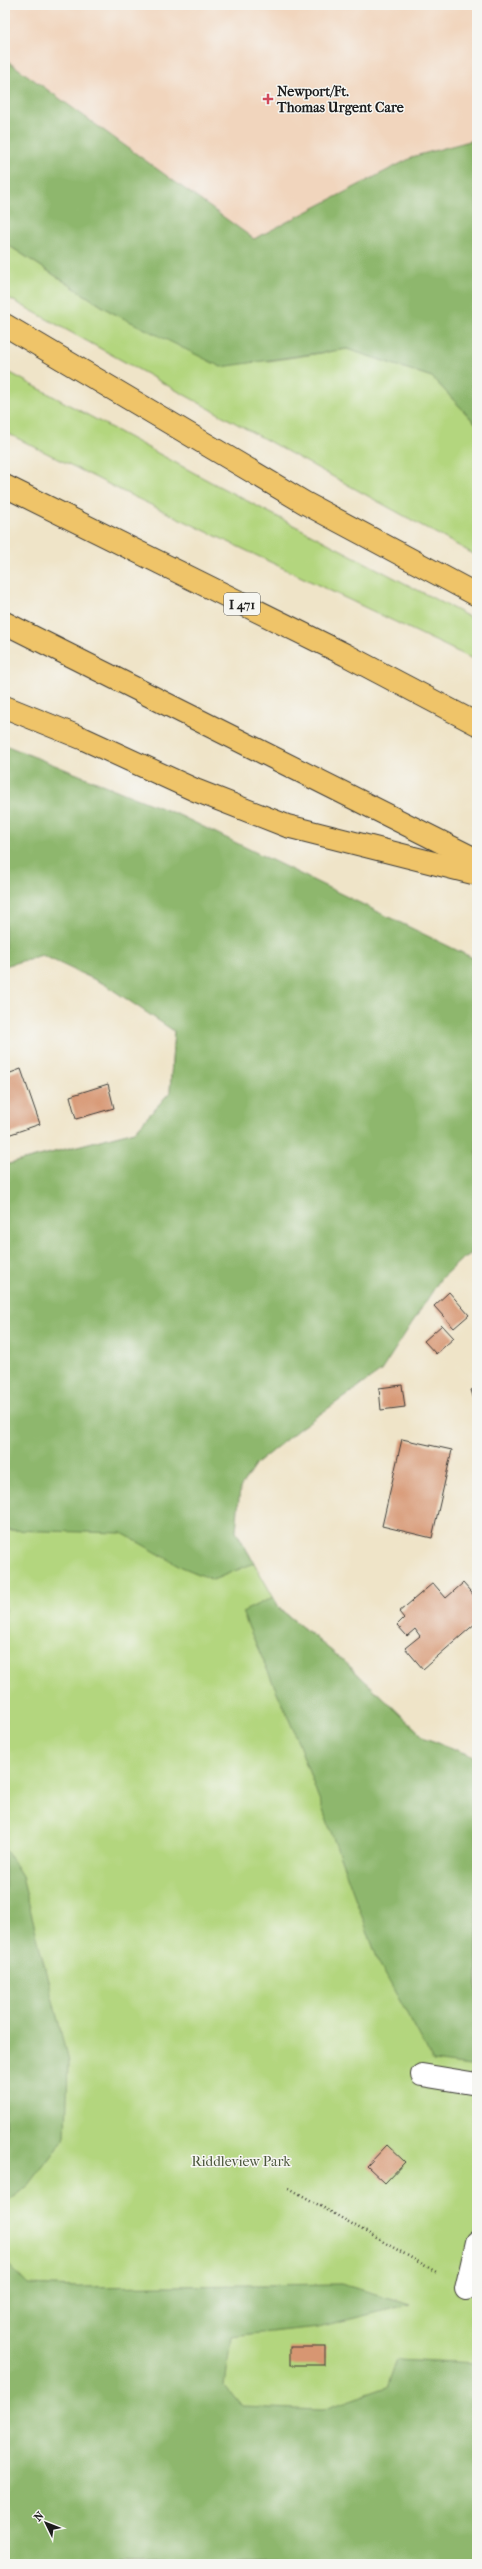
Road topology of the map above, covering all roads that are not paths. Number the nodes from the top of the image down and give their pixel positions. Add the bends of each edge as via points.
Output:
1 (5, 325) edge
2 (5, 331) edge
3 (40, 346) junction
4 (5, 486) edge
5 (477, 595) edge
6 (5, 623) edge
7 (5, 707) edge
8 (477, 724) edge
9 (477, 860) edge
10 (477, 874) edge
11 (422, 2075) dead end
12 (477, 2084) edge
13 (477, 2242) edge
14 (466, 2289) road end

1 - 3 highway
2 - 3 highway
3 - 5 highway via 305,503
4 - 8 highway, I 471 via 346,655
6 - 9 highway
7 - 10 highway via 84,739 195,790 288,826
11 - 12 street
13 - 14 street

